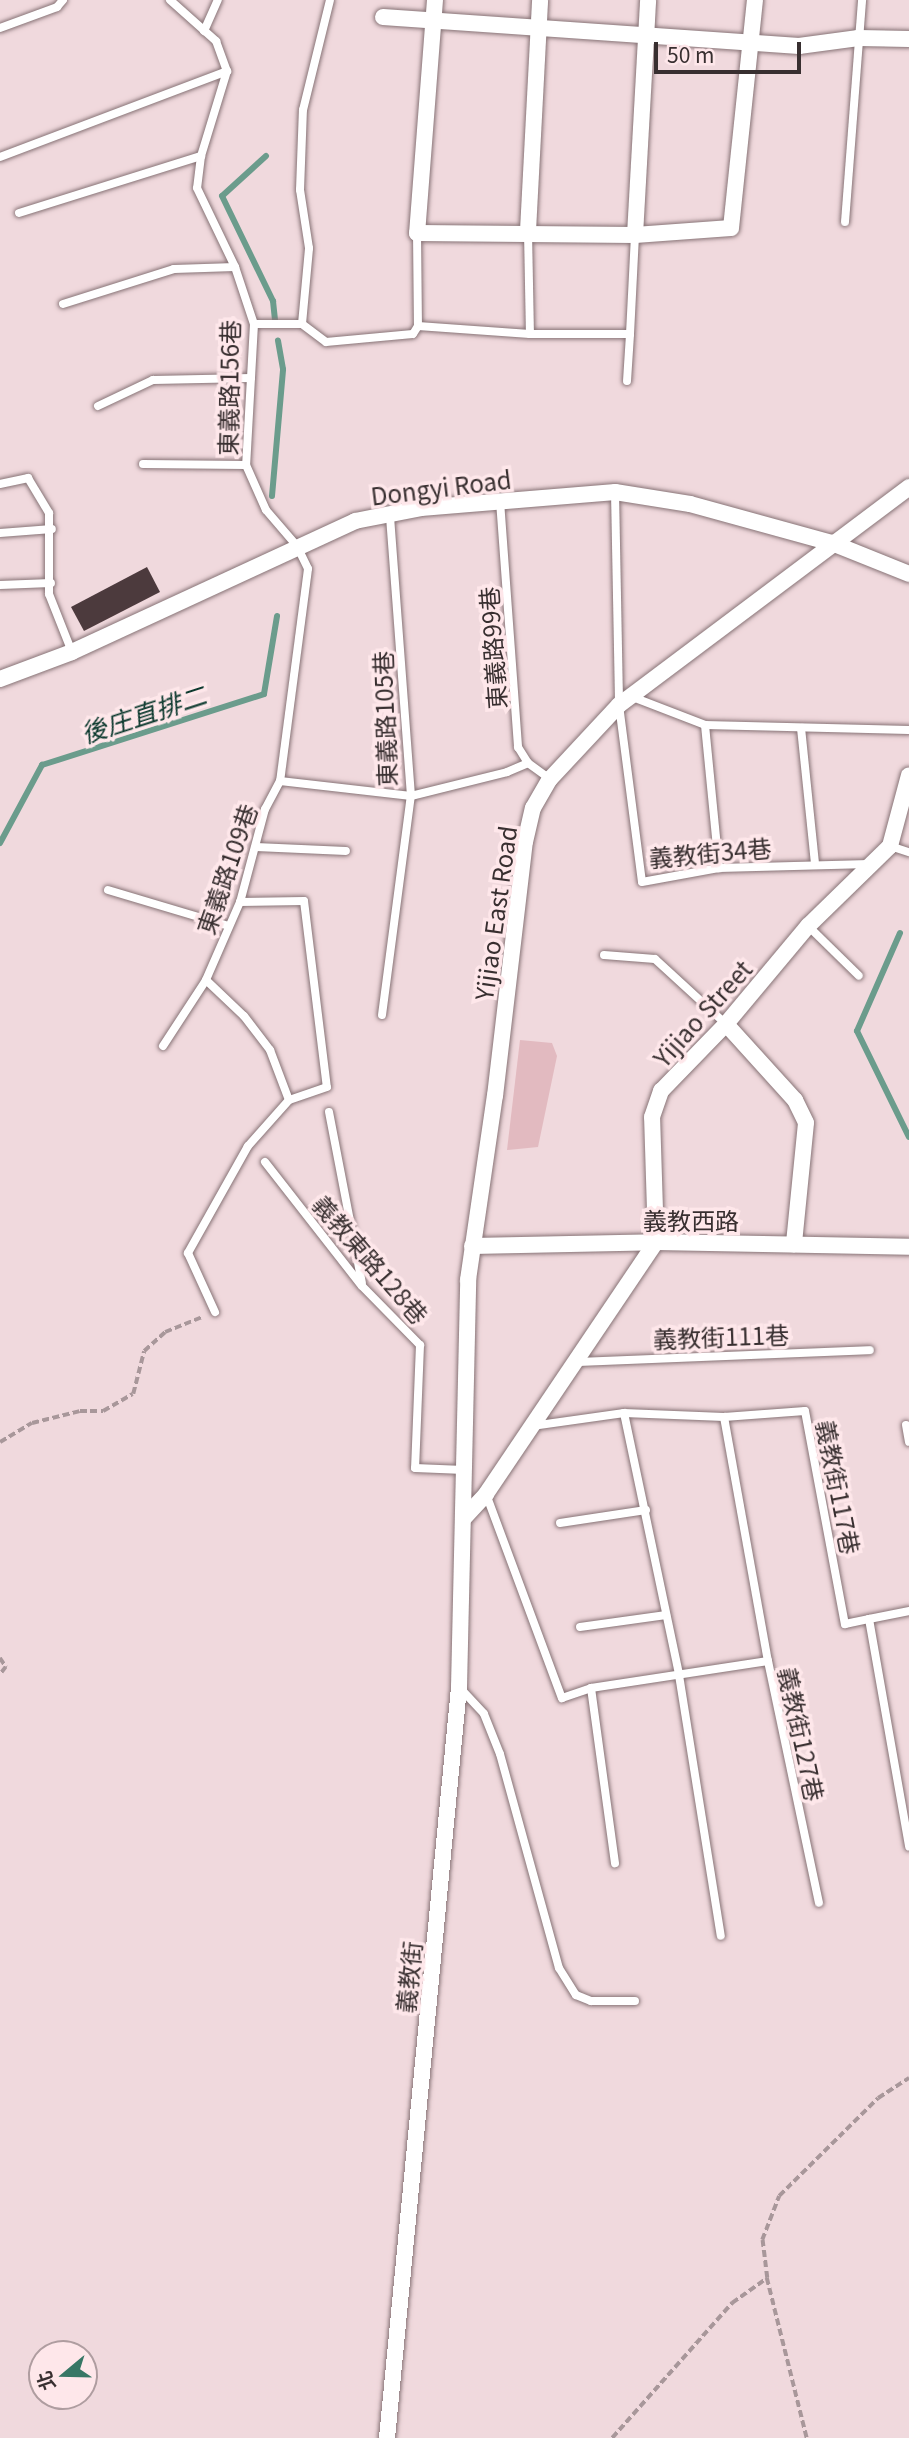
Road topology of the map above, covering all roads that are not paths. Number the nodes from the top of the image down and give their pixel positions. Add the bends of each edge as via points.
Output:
1 (63, 0) edge
2 (170, 0) edge
3 (218, 0) edge
4 (330, 0) edge
5 (435, 0) edge
6 (540, 0) edge
7 (648, 0) edge
8 (755, 0) edge
9 (862, 0) edge
10 (383, 17) dead end
11 (433, 20) junction
12 (538, 26) junction
13 (0, 28) edge
14 (204, 31) junction
15 (644, 36) junction
16 (858, 38) junction
17 (909, 39) edge
18 (752, 43) junction
19 (227, 71) junction
20 (201, 156) junction
21 (0, 157) edge
22 (19, 213) dead end
23 (845, 222) dead end
24 (527, 231) junction
25 (417, 233) junction
26 (635, 235) junction
27 (235, 267) junction
28 (63, 304) dead end
29 (254, 324) junction
30 (302, 324) junction
31 (418, 326) junction
32 (530, 334) junction
33 (631, 334) junction
34 (251, 378) junction
35 (627, 382) dead end
36 (98, 406) dead end
37 (143, 464) dead end
38 (246, 465) junction
39 (0, 484) edge
40 (909, 487) edge
41 (615, 492) junction
42 (500, 501) junction
43 (390, 514) junction
44 (52, 529) junction
45 (0, 533) edge
46 (832, 543) junction
47 (297, 546) junction
48 (909, 574) edge
49 (51, 583) junction
50 (0, 585) edge
51 (72, 652) junction
52 (0, 679) edge
53 (625, 700) junction
54 (705, 724) junction
55 (801, 728) junction
56 (909, 730) edge
57 (528, 762) junction
58 (909, 775) edge
59 (550, 779) junction
60 (280, 781) junction
61 (411, 796) junction
62 (890, 846) junction
63 (256, 847) junction
64 (346, 851) dead end
65 (909, 852) edge
66 (815, 863) junction
67 (872, 864) junction
68 (719, 868) junction
69 (108, 890) dead end
70 (240, 902) junction
71 (229, 926) junction
72 (808, 926) junction
73 (604, 955) dead end
74 (859, 976) dead end
75 (206, 980) junction
76 (382, 1015) dead end
77 (726, 1024) junction
78 (163, 1046) dead end
79 (289, 1100) junction
80 (329, 1112) dead end
81 (265, 1162) dead end
82 (656, 1242) junction
83 (794, 1244) junction
84 (472, 1246) junction
85 (909, 1247) edge
86 (362, 1286) junction
87 (215, 1312) road end
88 (870, 1349) dead end
89 (573, 1362) junction
90 (624, 1413) junction
91 (724, 1417) junction
92 (532, 1426) junction
93 (906, 1426) dead end
94 (909, 1442) edge
95 (464, 1470) junction
96 (486, 1494) junction
97 (646, 1510) junction
98 (463, 1519) junction
99 (560, 1523) dead end
100 (909, 1611) edge
101 (666, 1615) junction
102 (869, 1619) junction
103 (580, 1627) dead end
104 (768, 1661) junction
105 (679, 1675) junction
106 (459, 1687) junction
107 (591, 1688) junction
108 (909, 1847) edge
109 (615, 1863) dead end
110 (818, 1902) dead end
111 (721, 1936) dead end
112 (635, 2001) dead end
113 (387, 2438) edge

1 - 13 lane via 57,7
2 - 14 lane
3 - 14 lane
4 - 30 lane via 303,110 300,190 309,248
5 - 11 street
6 - 12 street
7 - 15 street
8 - 18 street
9 - 16 lane
10 - 11 street
11 - 12 street
11 - 25 street
12 - 15 street
12 - 24 street
14 - 19 lane via 216,41
15 - 18 street
15 - 26 street
16 - 17 street
16 - 18 street via 799,46
16 - 23 lane
18 - 26 street via 731,228
19 - 20 lane, 東義路156巷
19 - 21 lane
20 - 22 lane
20 - 27 lane, 東義路156巷 via 197,188
24 - 25 street
24 - 26 street
24 - 32 lane
25 - 31 lane
26 - 33 lane
27 - 28 lane via 174,269
27 - 29 lane, 東義路156巷
29 - 30 lane
29 - 34 lane, 東義路156巷
30 - 31 lane via 326,342 413,334
31 - 32 lane
32 - 33 lane
33 - 35 lane
34 - 36 lane via 153,380
34 - 38 lane, 東義路156巷
37 - 38 lane
38 - 47 lane, 東義路156巷 via 266,510
39 - 44 lane via 28,478 49,513
40 - 46 street, Yijiao East Road
41 - 42 street, Dongyi Road
41 - 46 street, Dongyi Road via 690,504
41 - 53 lane
42 - 43 street, Dongyi Road
42 - 57 lane, 東義路99巷 via 519,747
43 - 47 street, Dongyi Road via 355,521
43 - 61 lane, 東義路105巷
44 - 45 lane
44 - 49 lane
46 - 48 street, Dongyi Road
46 - 53 street, Yijiao East Road
47 - 51 street, Dongyi Road
47 - 60 lane, 東義路109巷 via 308,569
49 - 50 lane
49 - 51 lane via 49,594
51 - 52 street, Dongyi Road
53 - 54 lane
53 - 59 street, Yijiao East Road
53 - 68 lane, 義教街34巷 via 642,882
54 - 55 lane
54 - 68 lane
55 - 56 lane
55 - 66 lane
57 - 59 lane
57 - 61 lane via 507,772
58 - 62 street
59 - 84 street, Yijiao East Road via 533,808 525,842
60 - 61 lane, 東義路105巷
60 - 63 lane, 東義路109巷 via 265,809
61 - 76 lane
62 - 65 lane
62 - 67 street, Yijiao Street
63 - 64 lane
63 - 70 lane, 東義路109巷
66 - 67 lane, 義教街34巷
66 - 68 lane, 義教街34巷
67 - 72 street, Yijiao Street
69 - 71 lane
70 - 71 lane, 東義路109巷
70 - 79 lane via 304,901 327,1087
71 - 75 lane, 東義路109巷
72 - 74 lane
72 - 77 street, Yijiao Street
73 - 77 lane via 655,959
75 - 78 lane, 東義路109巷
75 - 79 lane via 244,1016 270,1050
77 - 82 street, Yijiao Street via 661,1091 652,1117
77 - 83 street via 795,1100 806,1123
79 - 87 lane via 248,1146 188,1253
80 - 86 lane
81 - 86 lane, 義教東路128巷
82 - 83 street, 義教西路
82 - 84 street, 義教西路
82 - 89 street
83 - 85 street, 義教西路
84 - 95 street, Yijiao East Road
86 - 95 lane, 義教東路128巷 via 420,1345 415,1468
88 - 89 lane, 義教街111巷
89 - 92 street
90 - 91 lane, 義教街117巷
90 - 92 lane, 義教街117巷
90 - 97 lane
91 - 102 lane, 義教街117巷 via 805,1411 845,1624
91 - 104 lane
92 - 96 street
93 - 94 lane
95 - 98 street, Yijiao East Road
96 - 98 street
96 - 107 lane, 義教街127巷 via 562,1698
97 - 99 lane
97 - 101 lane
98 - 106 street, 義教街
100 - 102 lane, 義教街117巷
101 - 103 lane
101 - 105 lane
102 - 108 lane
104 - 105 lane, 義教街127巷
104 - 110 lane, 義教街127巷
105 - 107 lane, 義教街127巷
105 - 111 lane
106 - 112 lane via 484,1714 500,1754 559,1968 576,1995 591,2001
106 - 113 street, 義教街
107 - 109 lane

